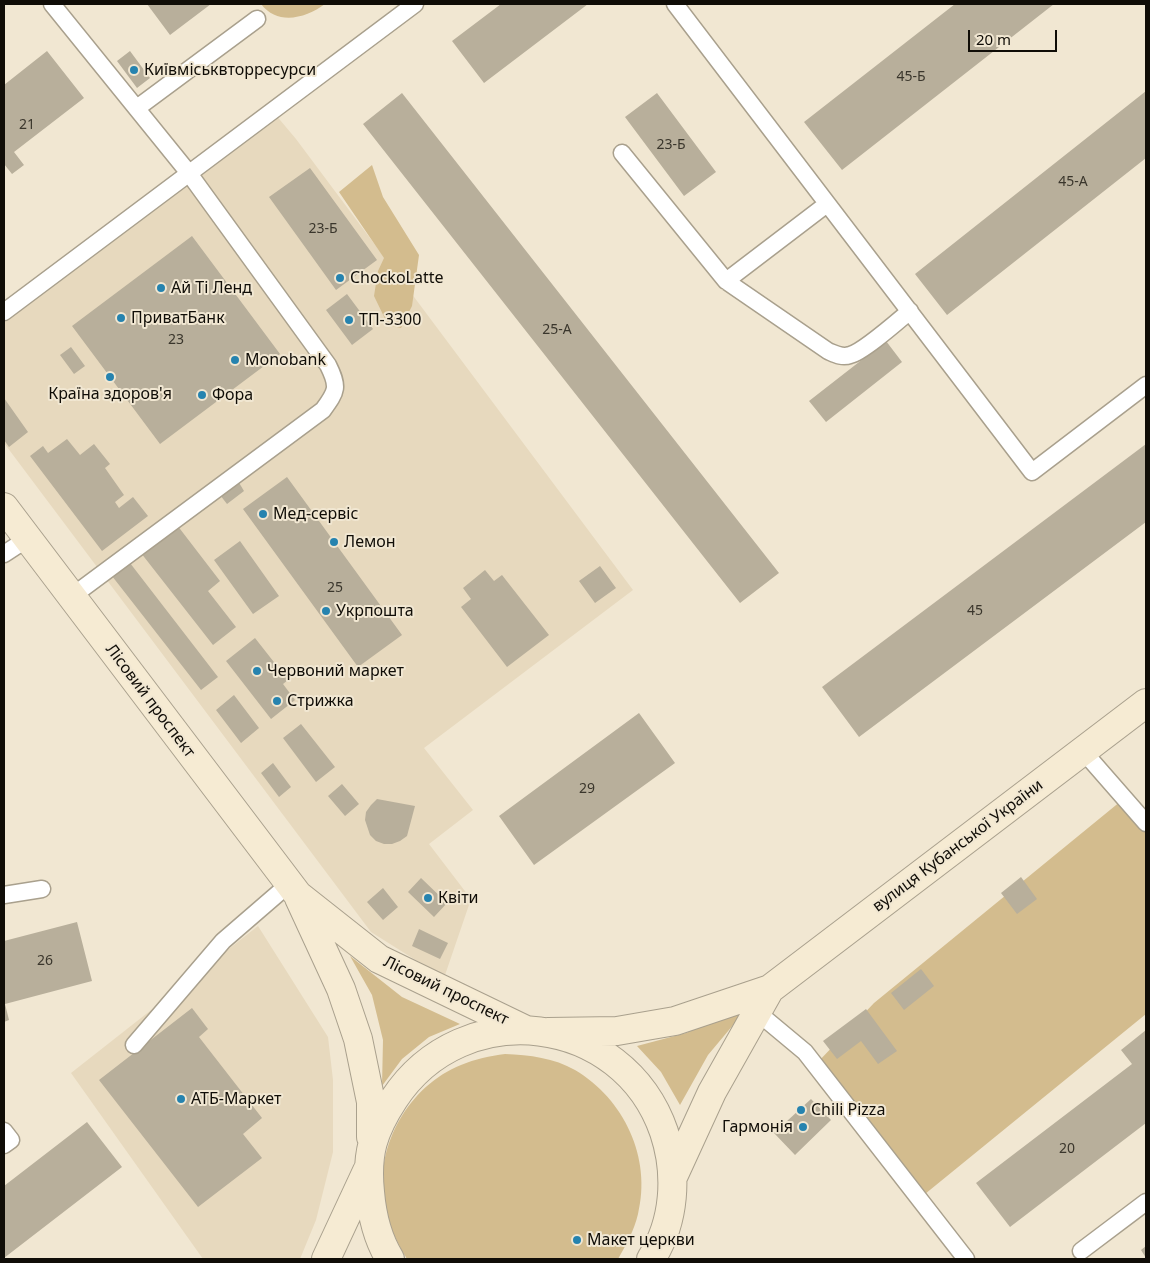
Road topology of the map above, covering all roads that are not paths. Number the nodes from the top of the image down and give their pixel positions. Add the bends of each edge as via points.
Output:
1 (52, 4) edge
2 (415, 4) edge
3 (675, 4) edge
4 (257, 19) dead end
5 (137, 108) junction
6 (622, 153) dead end
7 (188, 172) junction
8 (827, 204) junction
9 (726, 281) junction
10 (910, 311) junction
11 (4, 312) edge
12 (1146, 385) edge
13 (4, 507) edge
14 (27, 538) junction
15 (4, 554) edge
16 (71, 597) junction
17 (1146, 703) edge
18 (1083, 751) junction
19 (1146, 823) edge
20 (42, 889) dead end
21 (293, 889) junction
22 (4, 895) edge
23 (764, 1000) junction
24 (536, 1031) junction
25 (134, 1045) dead end
26 (4, 1131) edge
27 (4, 1146) edge
28 (369, 1158) junction
29 (673, 1177) junction
30 (1146, 1202) edge
31 (669, 1217) junction
32 (1081, 1251) dead end
33 (326, 1259) edge
34 (390, 1259) edge
35 (651, 1259) edge
36 (674, 1259) edge
37 (966, 1259) edge

1 - 5 lane
2 - 7 lane
3 - 8 lane
4 - 5 lane
5 - 7 lane
6 - 9 lane
7 - 11 lane
7 - 16 lane via 328,365 334,377 335,393 324,410
8 - 9 lane
8 - 10 lane
9 - 10 lane via 838,356 861,350
10 - 12 lane via 1032,472
13 - 14 street, Лісовий проспект
14 - 15 lane
14 - 16 street, Лісовий проспект
16 - 21 street, Лісовий проспект
17 - 18 street, вулиця Кубанської України
18 - 19 lane
18 - 23 street, вулиця Кубанської України
20 - 22 lane
21 - 24 street, Лісовий проспект via 379,958
21 - 25 lane via 223,941
21 - 28 street, Лісовий проспект via 341,989 358,1039 371,1102
23 - 24 street, вулиця Кубанської України via 675,1021 617,1030
23 - 29 street, вулиця Кубанської України via 712,1092
23 - 37 lane
24 - 28 street, вулиця Кубанської України via 481,1035 451,1046 424,1063 402,1086 389,1106
24 - 29 street via 575,1039 625,1071 660,1119
26 - 27 lane via 10,1140
28 - 33 street
28 - 34 street, Лісовий проспект via 372,1216
29 - 31 street
30 - 32 lane
31 - 35 street
31 - 36 street

